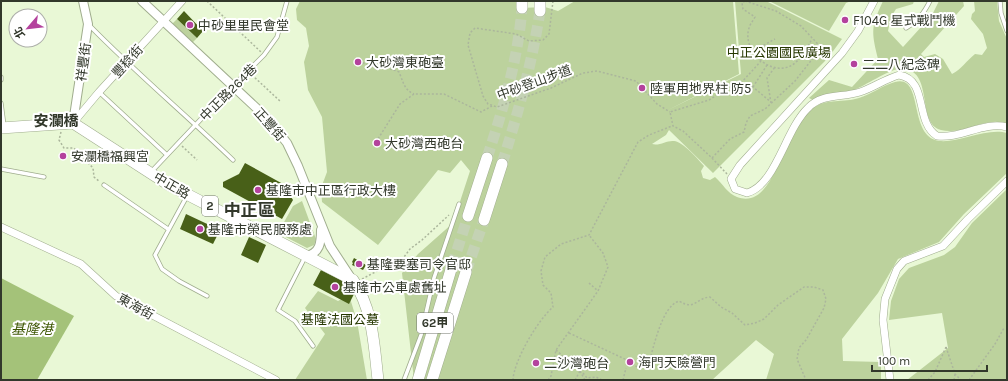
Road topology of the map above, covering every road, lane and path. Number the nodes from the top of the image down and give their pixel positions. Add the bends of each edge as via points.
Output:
1 (83, 1) edge
2 (142, 1) edge
3 (182, 1) edge
4 (207, 1) edge
5 (287, 1) edge
6 (553, 1) edge
7 (745, 1) edge
8 (874, 1) edge
9 (930, 1) edge
10 (1000, 1) edge
11 (163, 22) junction
12 (88, 24) junction
13 (906, 28) dead end
14 (1007, 31) edge
15 (812, 39) junction
16 (775, 40) dead end
17 (821, 48) junction
18 (753, 51) junction
19 (264, 55) junction
20 (359, 61) dead end
21 (761, 61) junction
22 (835, 61) junction
23 (126, 62) junction
24 (767, 65) junction
25 (775, 67) junction
26 (248, 71) junction
27 (741, 83) junction
28 (233, 85) junction
29 (753, 87) junction
30 (99, 92) junction
31 (414, 94) junction
32 (281, 102) dead end
33 (1, 103) edge
34 (772, 103) junction
35 (492, 106) junction
36 (670, 112) junction
37 (68, 123) junction
38 (196, 124) junction
39 (673, 126) junction
40 (1007, 127) edge
41 (3, 128) edge
42 (376, 142) dead end
43 (179, 143) junction
44 (167, 156) junction
45 (487, 158) tunnel mouth
46 (712, 158) junction
47 (197, 160) dead end
48 (233, 160) dead end
49 (502, 164) tunnel mouth
50 (1, 169) edge
51 (151, 173) junction
52 (44, 177) dead end
53 (731, 179) junction
54 (1007, 181) edge
55 (104, 185) joint
56 (188, 195) junction
57 (459, 204) dead end
58 (451, 211) dead end
59 (468, 216) tunnel mouth
60 (484, 220) tunnel mouth
61 (321, 225) junction
62 (1, 227) edge
63 (168, 229) junction
64 (589, 235) junction
65 (306, 256) junction
66 (452, 266) tunnel mouth
67 (466, 272) tunnel mouth
68 (354, 282) junction
69 (589, 283) dead end
70 (598, 291) junction
71 (207, 296) dead end
72 (1004, 328) dead end
73 (569, 333) junction
74 (313, 346) dead end
75 (556, 350) junction
76 (627, 360) dead end
77 (632, 364) dead end
78 (647, 365) dead end
79 (626, 368) dead end
80 (641, 369) dead end
81 (580, 371) junction
82 (955, 374) junction
83 (276, 380) edge
84 (378, 380) edge
85 (404, 380) edge
86 (418, 380) edge
87 (432, 380) edge
88 (513, 380) edge
89 (548, 380) edge
90 (575, 380) edge
91 (585, 380) edge
92 (602, 380) edge
93 (623, 380) edge
94 (806, 380) edge
95 (890, 380) edge
96 (928, 380) edge
97 (954, 380) edge
98 (961, 380) edge
99 (969, 380) edge

1 - 12 street, 祥豐街
2 - 11 street, 正豐街
3 - 11 street, 豐稔街
4 - 19 path
5 - 19 lane, 中正路264巷 via 277,37
6 - 35 path, 中砂登山步道 via 549,34 543,40 529,40 510,32 475,28 470,33 468,45 483,96
7 - 15 path via 776,11 801,26
7 - 18 path via 742,3 743,9 755,17 749,28 749,45
8 - 22 street via 858,31
9 - 13 lane via 925,12
10 - 14 lane
11 - 23 street, 豐稔街
11 - 28 street, 正豐街
12 - 23 lane
12 - 37 street, 祥豐街
15 - 17 path
15 - 25 path via 796,62 780,68
16 - 18 path
17 - 22 path
17 - 34 path via 795,81
18 - 21 path
19 - 26 lane, 中正路264巷
20 - 31 path via 372,67 399,72 405,88
21 - 24 path
21 - 27 path
22 - 53 street via 750,153
23 - 30 street, 豐稔街
23 - 38 lane
24 - 25 path
24 - 29 path
25 - 34 path via 767,78
26 - 28 lane, 中正路264巷
26 - 32 path
27 - 29 path
27 - 36 path via 731,86 709,100
28 - 38 lane, 中正路264巷
28 - 61 street, 正豐街 via 267,118 287,143
29 - 34 path
30 - 37 street, 豐稔街
30 - 44 lane
31 - 35 path via 444,94 481,112
31 - 42 path via 400,104
33 - 41 lane
34 - 46 path via 766,109 750,116 744,132 730,139
35 - 36 path, 中砂登山步道 via 497,107 551,88 583,73 597,70 636,81 657,104
36 - 39 path
37 - 41 main road
37 - 51 main road, 中正路 / 2
37 - 55 path via 59,140 64,148 74,148 93,168 94,177
38 - 43 lane, 中正路264巷
38 - 48 lane
39 - 46 path via 683,131
39 - 64 path via 638,142
40 - 53 street via 995,126 937,136 924,119 912,79 899,75 860,92 825,97 808,107 758,189 742,193 735,189
43 - 44 lane, 中正路264巷
43 - 47 path
44 - 51 lane, 中正路264巷
45 - 59 main road
46 - 53 path
49 - 60 main road
50 - 52 lane
51 - 56 main road, 中正路 / 2
54 - 95 street via 943,246 904,262 897,270 885,299 883,320
55 - 63 lane
56 - 63 lane
56 - 65 main road, 中正路 / 2
57 - 85 lane via 434,278 421,335
58 - 68 path via 448,217 404,257
61 - 65 street via 321,242 318,249 313,255
61 - 68 street, 正豐街 via 330,246
62 - 83 street, 東海街 via 81,264 116,296
63 - 71 lane via 154,255 162,269
64 - 70 path via 603,253 608,267
64 - 88 path via 561,244 545,256 543,285 551,293 553,307 544,315 533,333 520,357
65 - 68 main road, 中正路 / 2
65 - 74 lane via 278,310 295,321
66 - 86 main road, 62甲
67 - 87 main road, 62甲
68 - 84 main road via 370,316
69 - 70 path
70 - 73 path
72 - 99 path
73 - 75 path
73 - 76 path
75 - 81 path
75 - 89 path
77 - 80 path
78 - 94 path via 664,315 674,303 679,301 692,305 710,297 716,304 732,312 749,326 764,319 778,305 804,287 814,287 823,290 826,299 824,308 799,348 797,359
79 - 93 path
81 - 90 path
81 - 91 path
81 - 92 path via 587,378 596,377
82 - 96 path via 946,347 935,372
82 - 97 path
82 - 98 path

